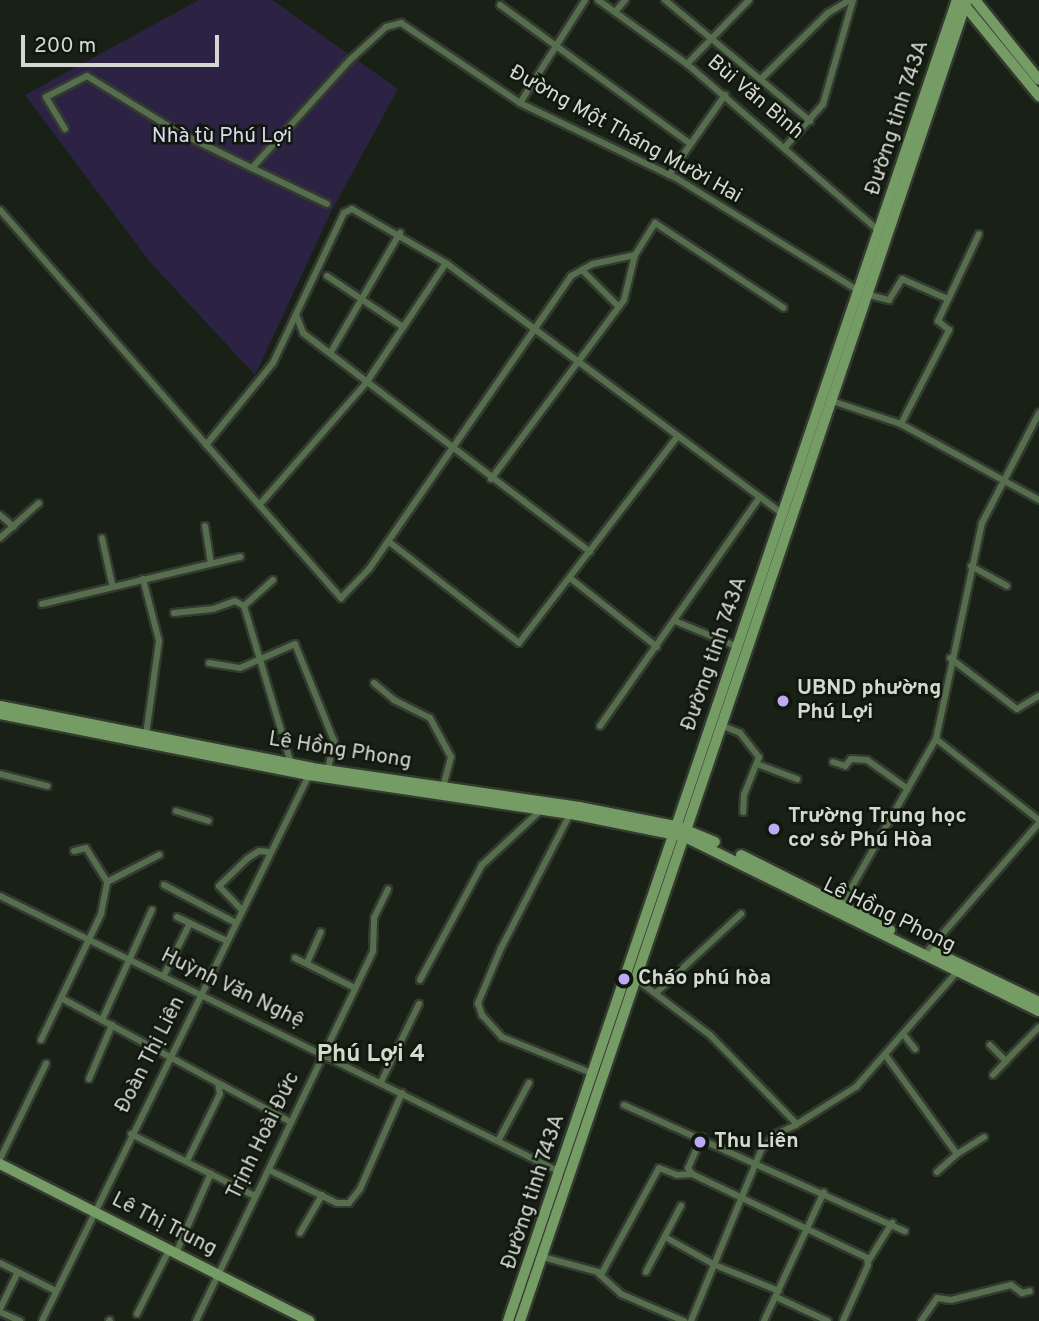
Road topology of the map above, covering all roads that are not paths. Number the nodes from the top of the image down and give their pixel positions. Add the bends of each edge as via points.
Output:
1 (585, 0) edge
2 (598, 0) edge
3 (625, 0) edge
4 (665, 0) edge
5 (749, 0) edge
6 (852, 0) edge
7 (975, 0) edge
8 (962, 1) edge
9 (500, 5) dead end
10 (615, 12) junction
11 (711, 37) junction
12 (556, 49) junction
13 (687, 64) junction
14 (761, 79) junction
15 (1039, 80) edge
16 (725, 95) junction
17 (1039, 96) edge
18 (520, 103) junction
19 (810, 121) junction
20 (65, 128) dead end
21 (689, 143) junction
22 (786, 146) junction
23 (252, 168) junction
24 (669, 175) junction
25 (327, 204) dead end
26 (0, 210) edge
27 (400, 233) junction
28 (885, 233) junction
29 (979, 234) dead end
30 (635, 255) junction
31 (446, 263) junction
32 (582, 270) junction
33 (327, 276) dead end
34 (865, 294) junction
35 (948, 299) junction
36 (362, 300) junction
37 (619, 307) junction
38 (785, 308) dead end
39 (297, 317) junction
40 (403, 327) junction
41 (534, 328) junction
42 (331, 352) junction
43 (579, 362) junction
44 (366, 383) junction
45 (828, 399) junction
46 (1039, 413) edge
47 (901, 424) junction
48 (678, 436) junction
49 (206, 445) junction
50 (452, 450) junction
51 (491, 479) junction
52 (1004, 480) junction
53 (760, 497) junction
54 (1039, 500) edge
55 (39, 503) dead end
56 (261, 503) junction
57 (0, 515) edge
58 (788, 516) junction
59 (205, 526) dead end
60 (14, 527) junction
61 (0, 538) edge
62 (102, 538) dead end
63 (388, 541) junction
64 (590, 552) junction
65 (240, 557) dead end
66 (211, 562) junction
67 (971, 566) junction
68 (570, 578) junction
69 (143, 579) junction
70 (273, 580) dead end
71 (112, 584) junction
72 (1007, 586) dead end
73 (759, 601) junction
74 (42, 604) dead end
75 (244, 606) junction
76 (174, 613) dead end
77 (675, 621) junction
78 (657, 647) junction
79 (738, 647) junction
80 (950, 658) junction
81 (261, 659) junction
82 (209, 663) dead end
83 (374, 683) dead end
84 (730, 687) junction
85 (1039, 688) edge
86 (1037, 696) edge
87 (0, 706) edge
88 (0, 713) edge
89 (600, 726) dead end
90 (723, 726) junction
91 (146, 736) junction
92 (936, 739) junction
93 (833, 762) dead end
94 (291, 764) junction
95 (757, 764) junction
96 (328, 769) junction
97 (311, 771) junction
98 (0, 774) edge
99 (797, 779) dead end
100 (47, 786) dead end
101 (443, 786) junction
102 (908, 789) junction
103 (541, 810) junction
104 (176, 811) dead end
105 (743, 812) dead end
106 (570, 814) junction
107 (209, 821) dead end
108 (1039, 821) edge
109 (675, 830) junction
110 (686, 833) junction
111 (74, 851) dead end
112 (270, 852) junction
113 (159, 855) dead end
114 (107, 882) junction
115 (164, 885) dead end
116 (388, 888) dead end
117 (0, 895) edge
118 (839, 909) junction
119 (152, 910) dead end
120 (242, 910) junction
121 (741, 914) dead end
122 (177, 917) dead end
123 (190, 923) junction
124 (236, 923) junction
125 (321, 932) dead end
126 (89, 939) junction
127 (227, 941) junction
128 (928, 952) junction
129 (129, 958) junction
130 (295, 958) dead end
131 (307, 963) junction
132 (958, 971) junction
133 (164, 975) junction
134 (636, 979) junction
135 (420, 980) dead end
136 (355, 988) junction
137 (657, 992) junction
138 (202, 993) junction
139 (62, 999) junction
140 (1039, 1002) edge
141 (419, 1004) dead end
142 (1039, 1011) edge
143 (102, 1020) junction
144 (112, 1025) junction
145 (1039, 1027) edge
146 (904, 1035) junction
147 (41, 1040) dead end
148 (990, 1045) dead end
149 (915, 1049) dead end
150 (323, 1053) junction
151 (170, 1056) junction
152 (886, 1056) junction
153 (1006, 1060) junction
154 (46, 1064) dead end
155 (594, 1074) junction
156 (993, 1075) dead end
157 (89, 1079) dead end
158 (381, 1082) junction
159 (218, 1083) junction
160 (529, 1083) dead end
161 (402, 1093) junction
162 (624, 1105) dead end
163 (291, 1122) junction
164 (797, 1124) junction
165 (131, 1134) junction
166 (702, 1137) junction
167 (984, 1137) dead end
168 (498, 1141) junction
169 (957, 1154) junction
170 (0, 1161) edge
171 (187, 1161) junction
172 (757, 1162) junction
173 (269, 1170) junction
174 (937, 1172) dead end
175 (211, 1173) junction
176 (565, 1174) junction
177 (692, 1174) junction
178 (824, 1192) junction
179 (322, 1195) junction
180 (255, 1196) junction
181 (744, 1198) junction
182 (681, 1206) dead end
183 (93, 1211) junction
184 (892, 1223) junction
185 (808, 1228) junction
186 (905, 1231) dead end
187 (300, 1233) dead end
188 (665, 1237) junction
189 (172, 1252) junction
190 (543, 1257) junction
191 (869, 1260) junction
192 (0, 1262) edge
193 (715, 1265) junction
194 (18, 1272) junction
195 (646, 1272) dead end
196 (599, 1274) junction
197 (218, 1275) junction
198 (56, 1291) junction
199 (1030, 1291) dead end
200 (777, 1294) junction
201 (0, 1310) edge
202 (137, 1314) dead end
203 (516, 1320) edge
204 (20, 1321) edge
205 (42, 1321) edge
206 (196, 1321) edge
207 (310, 1321) edge
208 (684, 1321) edge
209 (691, 1321) edge
210 (764, 1321) edge
211 (828, 1321) edge
212 (843, 1321) edge
213 (921, 1321) edge

1 - 12 street
2 - 10 street, Bùi Văn Bình
3 - 10 street
4 - 11 street
5 - 11 street
6 - 14 street via 828,13
6 - 19 street via 823,104
7 - 15 main road
8 - 17 main road
8 - 28 main road, Đường tỉnh 743A
9 - 12 street
10 - 13 street, Bùi Văn Bình
11 - 13 street
11 - 14 street
12 - 18 street
12 - 21 street
13 - 16 street, Bùi Văn Bình
14 - 19 street
16 - 21 street
16 - 22 street, Bùi Văn Bình
18 - 23 street, Đường Một Tháng Mười Hai via 418,31 393,23 350,60
18 - 24 street, Đường Một Tháng Mười Hai
19 - 22 street
20 - 23 street via 46,101 56,89 86,75 176,131
21 - 24 street
22 - 28 street, Bùi Văn Bình
23 - 25 street
24 - 34 street, Đường Một Tháng Mười Hai
26 - 49 street
27 - 31 street
27 - 36 street
27 - 39 street via 357,210 346,210
28 - 34 main road, Đường tỉnh 743A
29 - 35 street
30 - 32 street
30 - 37 street via 631,287
30 - 38 street via 655,223
31 - 40 street
31 - 41 street
32 - 37 street
32 - 41 street via 571,276
33 - 36 street
34 - 35 street via 889,300 902,279
34 - 45 main road, Đường tỉnh 743A
35 - 47 street via 937,323 949,330
36 - 40 street
36 - 42 street
37 - 43 street
39 - 42 street via 303,333
39 - 49 street via 273,363
40 - 44 street
41 - 43 street
41 - 50 street
42 - 44 street
43 - 48 street
43 - 51 street
44 - 50 street
44 - 56 street
45 - 47 street
45 - 58 main road, Đường tỉnh 743A
46 - 52 street
47 - 52 street
48 - 53 street
48 - 64 street
49 - 56 street
50 - 51 street
50 - 63 street
51 - 64 street
52 - 54 street
52 - 67 street via 982,523
53 - 58 street
53 - 77 street
55 - 60 street
56 - 63 street via 340,598
57 - 60 street
58 - 73 main road, Đường tỉnh 743A
59 - 66 street
60 - 61 street
62 - 71 street
63 - 68 street via 519,643
64 - 68 street
65 - 66 street
66 - 69 street
67 - 72 street
67 - 80 street
68 - 78 street
69 - 71 street
69 - 91 street via 159,641
70 - 75 street
71 - 74 street
73 - 79 main road, Đường tỉnh 743A
73 - 84 main road, Đường tỉnh 743A
75 - 76 street via 235,601 214,609
75 - 81 street
77 - 78 street
77 - 79 street
78 - 89 street
79 - 84 main road, Đường tỉnh 743A
80 - 86 street via 1017,709
80 - 92 street
81 - 82 street via 240,668
81 - 94 street
81 - 96 street via 295,644 334,741
83 - 101 street via 394,700 430,718 451,757
84 - 90 main road, Đường tỉnh 743A
84 - 109 main road, Đường tỉnh 743A
85 - 86 street
87 - 91 main road, Lê Hồng Phong
88 - 97 main road, Lê Hồng Phong
90 - 95 street via 740,733 758,754
90 - 110 main road, Đường tỉnh 743A
91 - 94 main road, Lê Hồng Phong
92 - 102 street
92 - 108 street
93 - 102 street via 845,766 851,759 867,760
94 - 97 main road, Lê Hồng Phong
95 - 99 street
95 - 105 street via 744,795
96 - 97 main road, Lê Hồng Phong
96 - 101 main road, Lê Hồng Phong
97 - 103 main road, Lê Hồng Phong
97 - 112 street, Đoàn Thị Liên
98 - 100 street
101 - 109 main road, Lê Hồng Phong
102 - 118 street
103 - 106 main road, Lê Hồng Phong
103 - 135 street via 482,865
104 - 107 street
106 - 109 main road, Lê Hồng Phong
106 - 155 street via 478,1003 482,1015 502,1037
108 - 128 street
109 - 110 main road, Lê Hồng Phong
109 - 155 main road, Đường tỉnh 743A
110 - 118 main road, Lê Hồng Phong
110 - 134 main road, Đường tỉnh 743A
111 - 114 street via 86,848
112 - 120 street, Đoàn Thị Liên
112 - 120 street via 259,850 219,886
113 - 114 street
114 - 126 street via 101,914
115 - 124 street
116 - 136 street, Trịnh Hoài Đức via 374,918 373,951
117 - 126 street, Huỳnh Văn Nghệ
118 - 128 main road, Lê Hồng Phong
119 - 129 street
120 - 124 street, Đoàn Thị Liên
121 - 137 street
122 - 123 street
123 - 127 street
123 - 133 street
124 - 127 street, Đoàn Thị Liên
125 - 131 street
126 - 129 street, Huỳnh Văn Nghệ
126 - 139 street
127 - 138 street, Đoàn Thị Liên
128 - 132 main road, Lê Hồng Phong
128 - 140 main road, Lê Hồng Phong
129 - 133 street, Huỳnh Văn Nghệ
129 - 143 street
130 - 131 street
131 - 136 street
132 - 142 main road, Lê Hồng Phong
132 - 146 street
133 - 138 street, Huỳnh Văn Nghệ
134 - 137 street
134 - 176 main road, Đường tỉnh 743A
136 - 150 street, Trịnh Hoài Đức
137 - 164 street via 710,1035
138 - 150 street, Huỳnh Văn Nghệ
138 - 151 street, Đoàn Thị Liên
139 - 143 street
139 - 147 street
141 - 158 street
143 - 144 street
144 - 151 street
144 - 157 street
145 - 153 street
146 - 149 street
146 - 152 street
148 - 153 street
150 - 158 street, Huỳnh Văn Nghệ
150 - 163 street, Trịnh Hoài Đức
151 - 159 street
151 - 165 street, Đoàn Thị Liên
152 - 164 street via 856,1087
152 - 169 street
153 - 156 street
154 - 170 street
155 - 176 main road, Đường tỉnh 743A
158 - 161 street, Huỳnh Văn Nghệ
159 - 163 street
159 - 171 street via 220,1094
160 - 168 street
161 - 168 street, Huỳnh Văn Nghệ
161 - 179 street via 360,1189 345,1205
162 - 166 street
163 - 173 street, Trịnh Hoài Đức
164 - 172 street via 766,1144
165 - 171 street
165 - 183 street, Đoàn Thị Liên
166 - 172 street
166 - 177 street via 688,1168
167 - 169 street
168 - 176 street, Huỳnh Văn Nghệ
169 - 174 street
170 - 183 main road, Lê Thị Trung
171 - 175 street
172 - 178 street
172 - 181 street
173 - 179 street
173 - 180 street, Trịnh Hoài Đức
175 - 180 street
175 - 189 street
176 - 190 main road, Đường tỉnh 743A
176 - 203 main road, Đường tỉnh 743A
177 - 181 street
177 - 196 street via 681,1176 659,1168
178 - 184 street
178 - 185 street
179 - 187 street
180 - 197 street, Trịnh Hoài Đức
181 - 185 street
181 - 193 street
182 - 188 street
183 - 189 main road, Lê Thị Trung
183 - 198 street, Đoàn Thị Liên
184 - 186 street
184 - 191 street
185 - 191 street
185 - 200 street
188 - 193 street
188 - 195 street
189 - 197 main road, Lê Thị Trung
189 - 202 street
190 - 196 street
190 - 203 main road, Đường tỉnh 743A
191 - 212 street
192 - 194 street
193 - 200 street
193 - 209 street
194 - 198 street
194 - 201 street
196 - 208 street via 621,1294
197 - 206 street, Trịnh Hoài Đức
197 - 207 main road, Lê Thị Trung
198 - 205 street, Đoàn Thị Liên
199 - 213 street via 1022,1293 1011,1285 951,1300 937,1298
200 - 210 street
200 - 211 street
201 - 204 street

